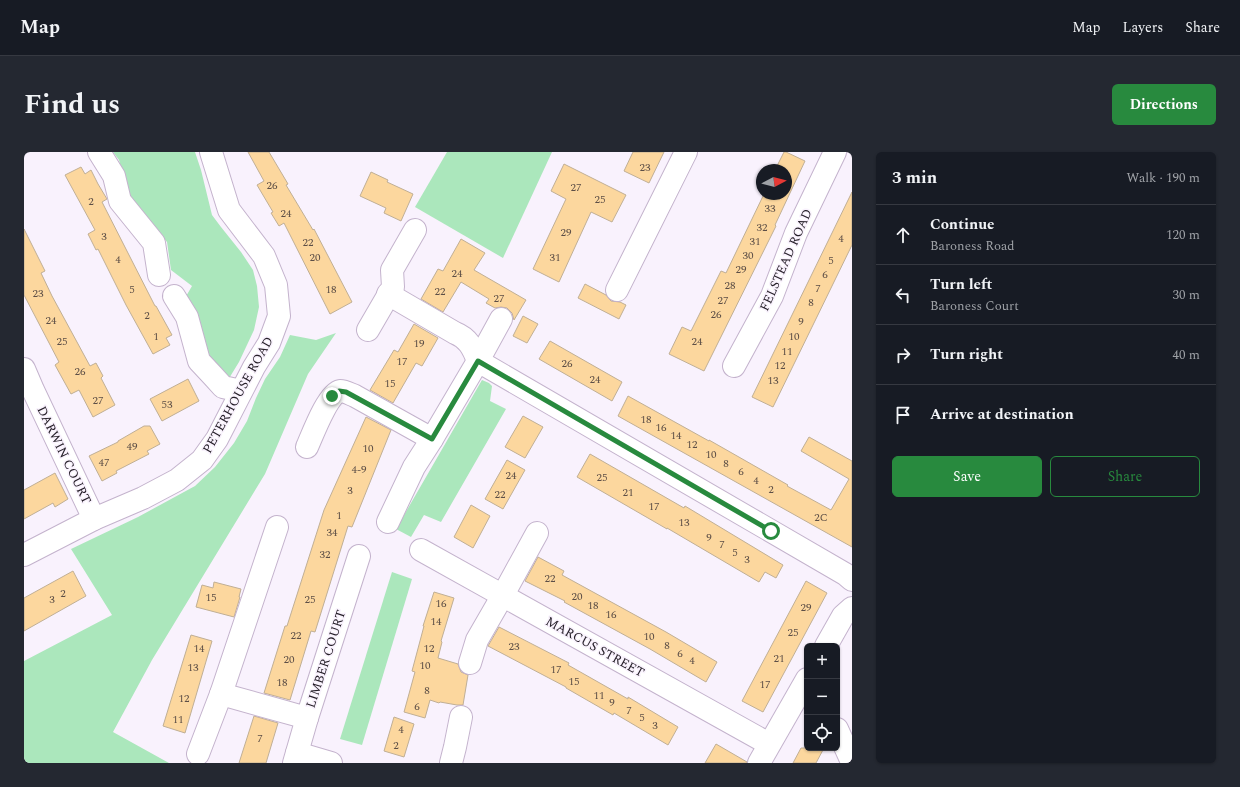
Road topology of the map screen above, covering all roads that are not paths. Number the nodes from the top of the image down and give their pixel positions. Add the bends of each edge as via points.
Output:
1 (99, 152) edge
2 (211, 152) edge
3 (686, 152) edge
4 (836, 152) edge
5 (844, 152) edge
6 (852, 156) edge
7 (415, 230) dead end
8 (159, 275) dead end
9 (617, 290) dead end
10 (388, 294) junction
11 (174, 296) dead end
12 (501, 319) dead end
13 (368, 330) dead end
14 (478, 361) junction
15 (734, 366) dead end
16 (24, 369) edge
17 (241, 391) junction
18 (432, 439) junction
19 (307, 447) dead end
20 (94, 519) junction
21 (388, 522) dead end
22 (277, 526) dead end
23 (537, 532) dead end
24 (421, 550) dead end
25 (24, 555) edge
26 (359, 556) dead end
27 (852, 580) edge
28 (503, 595) junction
29 (852, 608) edge
30 (828, 643) edge
31 (470, 663) dead end
32 (804, 684) edge
33 (221, 694) junction
34 (460, 717) dead end
35 (307, 718) junction
36 (840, 736) edge
37 (769, 744) junction
38 (198, 754) dead end
39 (296, 758) edge
40 (852, 762) edge
41 (331, 763) edge
42 (451, 763) edge
43 (759, 763) edge

1 - 8 street via 114,176 120,201 154,243
2 - 17 street, PETERHOUSE ROAD via 229,210 264,256 276,285 279,316 269,343
3 - 9 street
4 - 15 street, FELSTEAD ROAD via 796,233 772,296
5 - 6 street
7 - 10 street via 392,270 393,287
10 - 13 street
10 - 14 street via 462,336 472,346
11 - 17 street via 187,318 199,361 223,387
12 - 14 street
14 - 18 street
14 - 27 street
16 - 20 street, DARWIN COURT
17 - 20 street, PETERHOUSE ROAD via 217,439 202,460 177,480
18 - 19 street via 355,396 339,391 326,405
18 - 21 street via 414,468
20 - 25 street, PETERHOUSE ROAD
22 - 33 street
23 - 28 street
24 - 28 street, MARCUS STREET
26 - 35 street, LIMBER COURT
28 - 31 street via 477,640
28 - 37 street, MARCUS STREET
29 - 30 street via 843,616
32 - 37 street
33 - 35 street
33 - 38 street
34 - 42 street
35 - 39 street, LIMBER COURT
36 - 40 street
37 - 43 street
39 - 41 street

